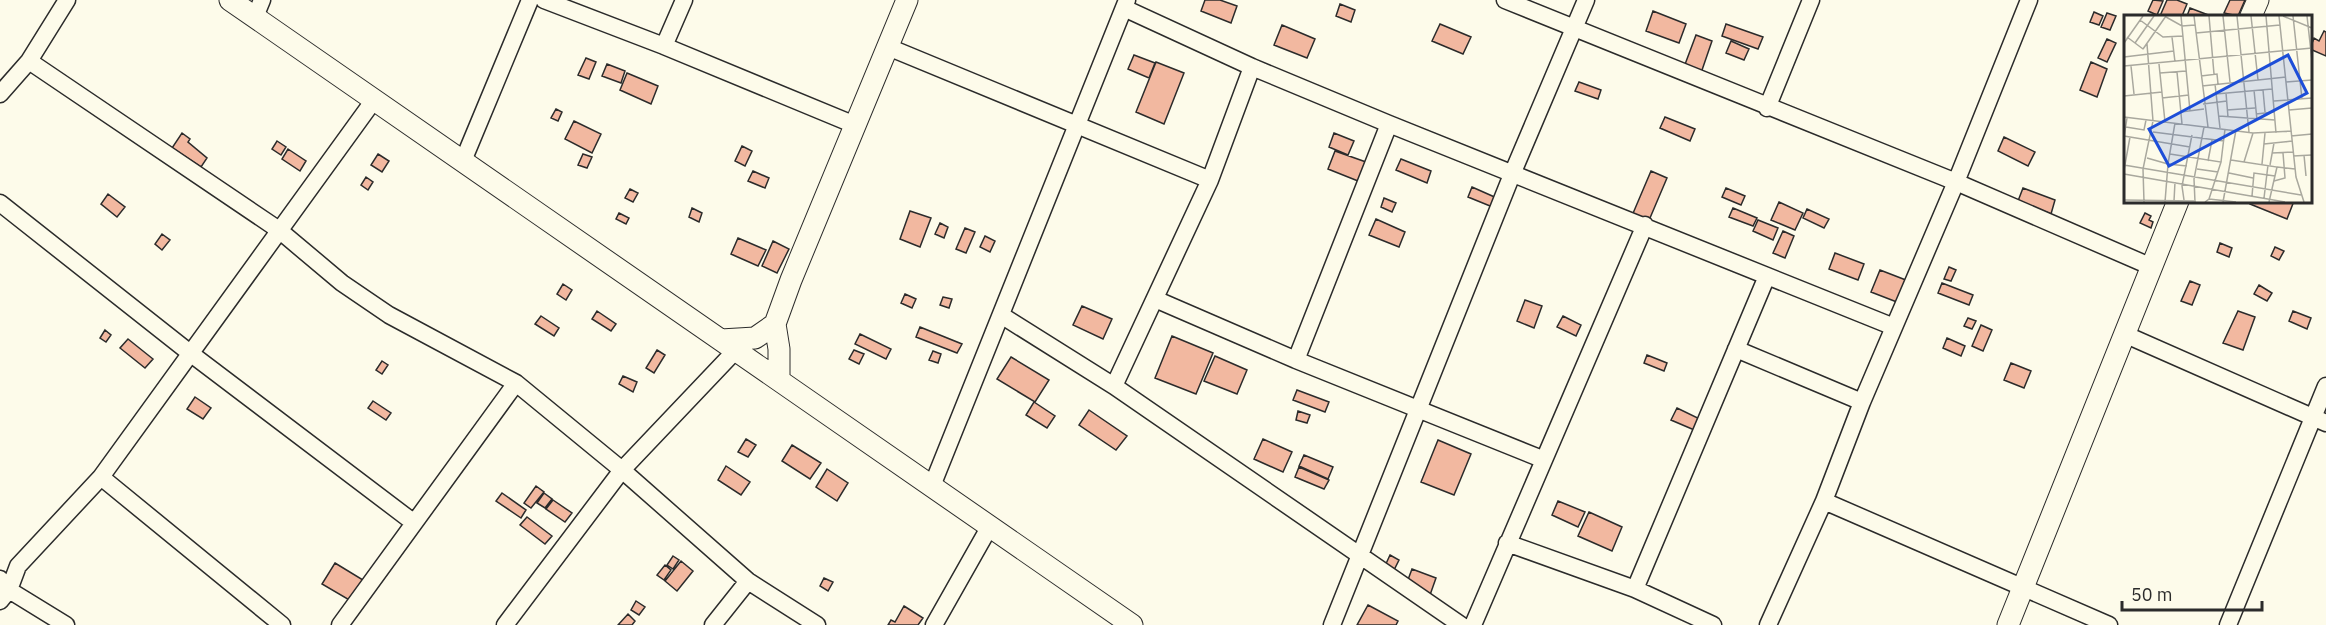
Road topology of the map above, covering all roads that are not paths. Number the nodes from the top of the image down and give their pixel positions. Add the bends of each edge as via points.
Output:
1 (67, 0) edge
2 (230, 0) edge
3 (530, 0) edge
4 (544, 0) edge
5 (684, 0) edge
6 (907, 0) edge
7 (1505, 0) edge
8 (1586, 0) edge
9 (1811, 0) edge
10 (2029, 0) edge
11 (2258, 0) edge
12 (1126, 4) edge
13 (259, 9) edge
14 (2251, 15) edge
15 (1574, 29) junction
16 (664, 46) junction
17 (888, 47) junction
18 (29, 61) junction
19 (1252, 67) junction
20 (0, 94) edge
21 (374, 100) junction
22 (1767, 108) junction
23 (1389, 124) junction
24 (855, 125) junction
25 (1078, 125) junction
26 (462, 160) junction
27 (1513, 172) junction
28 (1210, 180) junction
29 (1956, 182) junction
30 (2178, 202) edge
31 (0, 203) edge
32 (1645, 225) junction
33 (279, 230) junction
34 (2152, 267) junction
35 (1767, 276) junction
36 (1155, 299) junction
37 (1001, 315) junction
38 (775, 324) junction
39 (1894, 327) junction
40 (2124, 334) junction
41 (729, 345) junction
42 (1736, 349) junction
43 (190, 353) junction
44 (1296, 360) junction
45 (779, 380) junction
46 (516, 383) junction
47 (1114, 386) junction
48 (2326, 386) edge
49 (1862, 402) junction
50 (1418, 408) junction
51 (2320, 420) edge
52 (1542, 459) junction
53 (622, 470) junction
54 (101, 477) junction
55 (932, 486) junction
56 (1824, 501) junction
57 (413, 522) junction
58 (990, 526) junction
59 (1507, 543) junction
60 (1361, 557) junction
61 (748, 581) junction
62 (2022, 588) junction
63 (1635, 589) junction
64 (3, 590) edge
65 (1126, 623) edge
66 (66, 625) edge
67 (282, 625) edge
68 (340, 625) edge
69 (505, 625) edge
70 (713, 625) edge
71 (817, 625) edge
72 (934, 625) edge
73 (1332, 625) edge
74 (1461, 625) edge
75 (1473, 625) edge
76 (1713, 625) edge
77 (1768, 625) edge
78 (2008, 625) edge
79 (2109, 625) edge
80 (2228, 625) edge

1 - 18 street
2 - 13 street
3 - 26 street
4 - 16 street
5 - 16 street
6 - 17 street
7 - 15 street
8 - 15 street
9 - 22 street
10 - 29 street
11 - 14 street
12 - 19 street
12 - 25 street
13 - 21 street
15 - 22 street
15 - 27 street
16 - 24 street
17 - 24 street
17 - 25 street
18 - 20 street
18 - 33 street
19 - 23 street
19 - 28 street
21 - 26 street
21 - 33 street
22 - 29 street
23 - 27 street
23 - 44 street
24 - 38 street
25 - 28 street
25 - 37 street
26 - 41 street
27 - 32 street
27 - 50 street
28 - 36 street
29 - 34 street
29 - 39 street
30 - 34 street
31 - 43 street
32 - 35 street
32 - 52 street
33 - 43 street
33 - 46 street via 342,283 388,315
34 - 40 street
35 - 39 street
35 - 42 street
36 - 44 street
36 - 47 street
37 - 47 street
37 - 55 street
38 - 41 street via 755,338
38 - 45 street
39 - 49 street
40 - 51 street
40 - 62 street
41 - 45 street
41 - 53 street
42 - 49 street
42 - 63 street
43 - 54 street
43 - 57 street
44 - 50 street
45 - 55 street
46 - 53 street
46 - 57 street
47 - 60 street
48 - 51 street
49 - 56 street
50 - 52 street
50 - 60 street
51 - 80 street
52 - 59 street
53 - 61 street
53 - 69 street
54 - 64 street via 18,566
54 - 67 street
55 - 58 street
56 - 62 street
56 - 77 street
57 - 68 street
58 - 65 street
58 - 72 street
59 - 63 street
59 - 75 street
60 - 73 street
60 - 74 street
61 - 70 street
61 - 71 street
62 - 78 street
62 - 79 street
63 - 76 street
64 - 66 street

